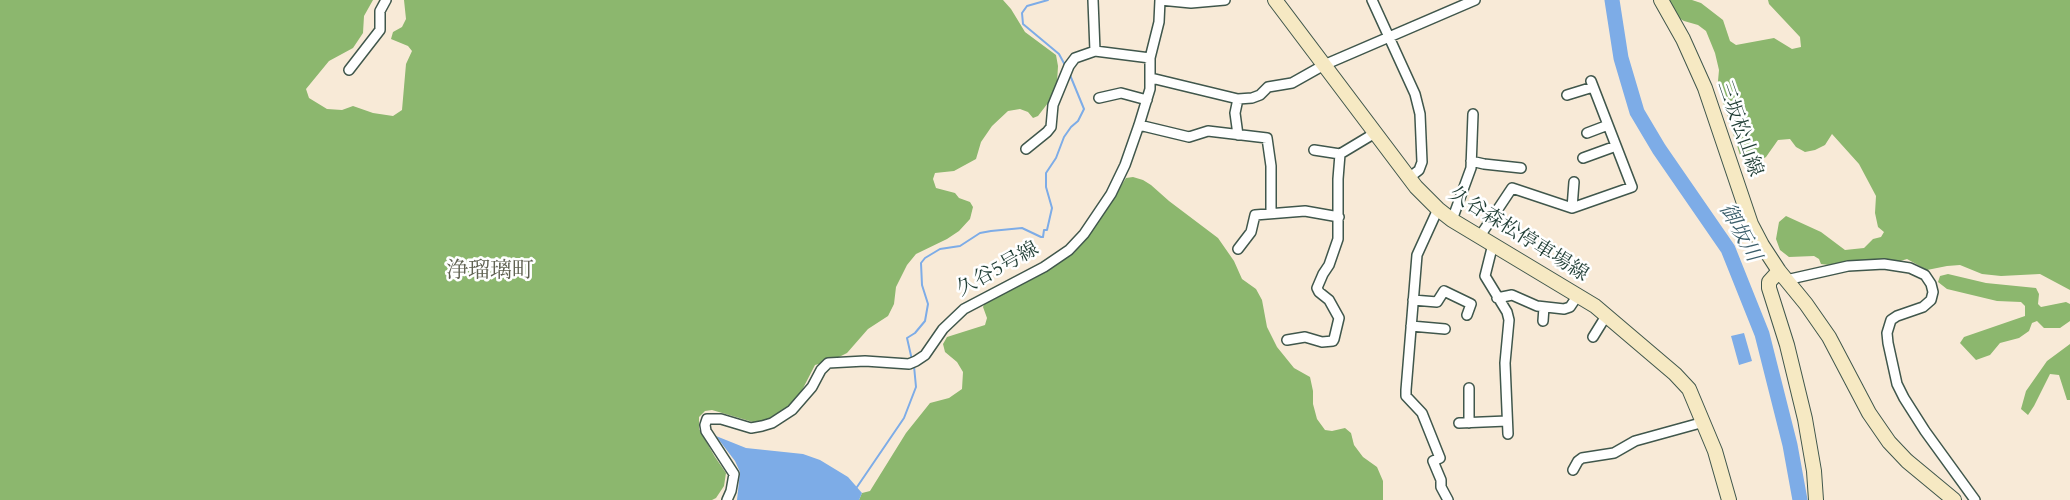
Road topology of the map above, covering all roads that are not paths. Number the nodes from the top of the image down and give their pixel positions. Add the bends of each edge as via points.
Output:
1 (386, 0) edge
2 (1093, 0) edge
3 (1160, 0) edge
4 (1225, 0) edge
5 (1275, 0) edge
6 (1372, 0) edge
7 (1475, 0) edge
8 (1661, 0) edge
9 (1389, 38) junction
10 (1095, 51) junction
11 (1150, 58) junction
12 (1324, 65) junction
13 (349, 70) dead end
14 (1151, 78) junction
15 (1567, 95) dead end
16 (1099, 98) dead end
17 (1238, 99) junction
18 (1147, 100) junction
19 (1473, 114) dead end
20 (1139, 125) junction
21 (1608, 125) junction
22 (1375, 133) junction
23 (1587, 133) dead end
24 (1238, 135) junction
25 (1616, 146) junction
26 (1026, 149) dead end
27 (1314, 150) dead end
28 (1340, 154) junction
29 (1583, 158) dead end
30 (1471, 160) junction
31 (1521, 168) dead end
32 (1410, 177) junction
33 (1574, 182) dead end
34 (1572, 208) junction
35 (1438, 209) junction
36 (1271, 213) junction
37 (1339, 217) junction
38 (1452, 220) junction
39 (1479, 236) junction
40 (1493, 244) junction
41 (1238, 249) dead end
42 (1782, 275) junction
43 (1578, 296) junction
44 (1497, 298) junction
45 (1413, 300) junction
46 (1544, 308) junction
47 (1467, 315) dead end
48 (1606, 316) junction
49 (1543, 321) dead end
50 (1411, 326) junction
51 (1445, 329) dead end
52 (1593, 337) dead end
53 (1287, 340) dead end
54 (1470, 388) dead end
55 (1507, 421) junction
56 (1704, 422) junction
57 (1508, 434) dead end
58 (1573, 470) dead end
59 (727, 500) edge
60 (1448, 500) edge
61 (1728, 500) edge
62 (1816, 500) edge
63 (1954, 500) edge
64 (1975, 500) edge

1 - 13 street via 380,11 380,30
2 - 10 street
3 - 4 street
3 - 11 street, 久谷5号線
5 - 12 main road, 久谷森松停車場線
6 - 9 street
7 - 9 street
8 - 42 main road, 三坂松山線 via 1705,88 1751,224
9 - 12 street
9 - 32 street via 1420,114 1422,162
10 - 11 street
10 - 26 street via 1075,58 1067,69 1053,105 1051,127
11 - 14 street, 久谷5号線
12 - 17 street via 1292,82 1268,87 1260,95
12 - 22 main road, 久谷森松停車場線
14 - 17 street
14 - 18 street, 久谷5号線
15 - 21 street via 1592,84
16 - 18 street via 1121,93
17 - 24 street
18 - 20 street, 久谷5号線
19 - 30 street
20 - 24 street via 1189,137 1208,131
20 - 59 street, 久谷5号線 via 1111,194 1069,250 964,309 913,363 828,363 801,401 772,423 751,428 707,419 706,431 734,474
21 - 23 street
21 - 25 street
22 - 28 street
22 - 32 main road, 久谷森松停車場線
24 - 36 street via 1267,138
25 - 29 street
25 - 34 street via 1632,187
27 - 28 street
28 - 37 street
30 - 31 street
30 - 38 street
32 - 35 main road, 久谷森松停車場線
33 - 34 street
34 - 39 street via 1512,188
35 - 38 main road, 久谷森松停車場線
35 - 45 street via 1417,255
36 - 37 street via 1305,211
36 - 41 street via 1256,214 1251,232
37 - 53 street via 1336,246 1317,288 1332,304 1338,318 1334,339
38 - 39 main road, 久谷森松停車場線
39 - 40 main road, 久谷森松停車場線
40 - 43 main road, 久谷森松停車場線
40 - 44 street via 1485,276
42 - 62 main road via 1769,282 1769,288 1788,345 1805,419
42 - 63 main road, 三坂松山線 via 1829,337 1889,442
42 - 64 street via 1884,264 1925,275 1933,292 1931,300 1891,320 1887,333 1897,384
43 - 46 street via 1570,307
43 - 48 main road, 久谷森松停車場線
44 - 46 street via 1512,295
44 - 55 street via 1508,316
45 - 47 street via 1437,302 1444,291 1471,304
45 - 50 street
46 - 49 street
48 - 52 street
48 - 56 main road, 久谷森松停車場線 via 1689,389
50 - 51 street
50 - 60 street via 1406,396 1422,413 1440,458 1433,461
54 - 55 street via 1464,423
55 - 57 street
56 - 58 street via 1635,441 1614,453 1582,458
56 - 61 main road, 久谷森松停車場線

